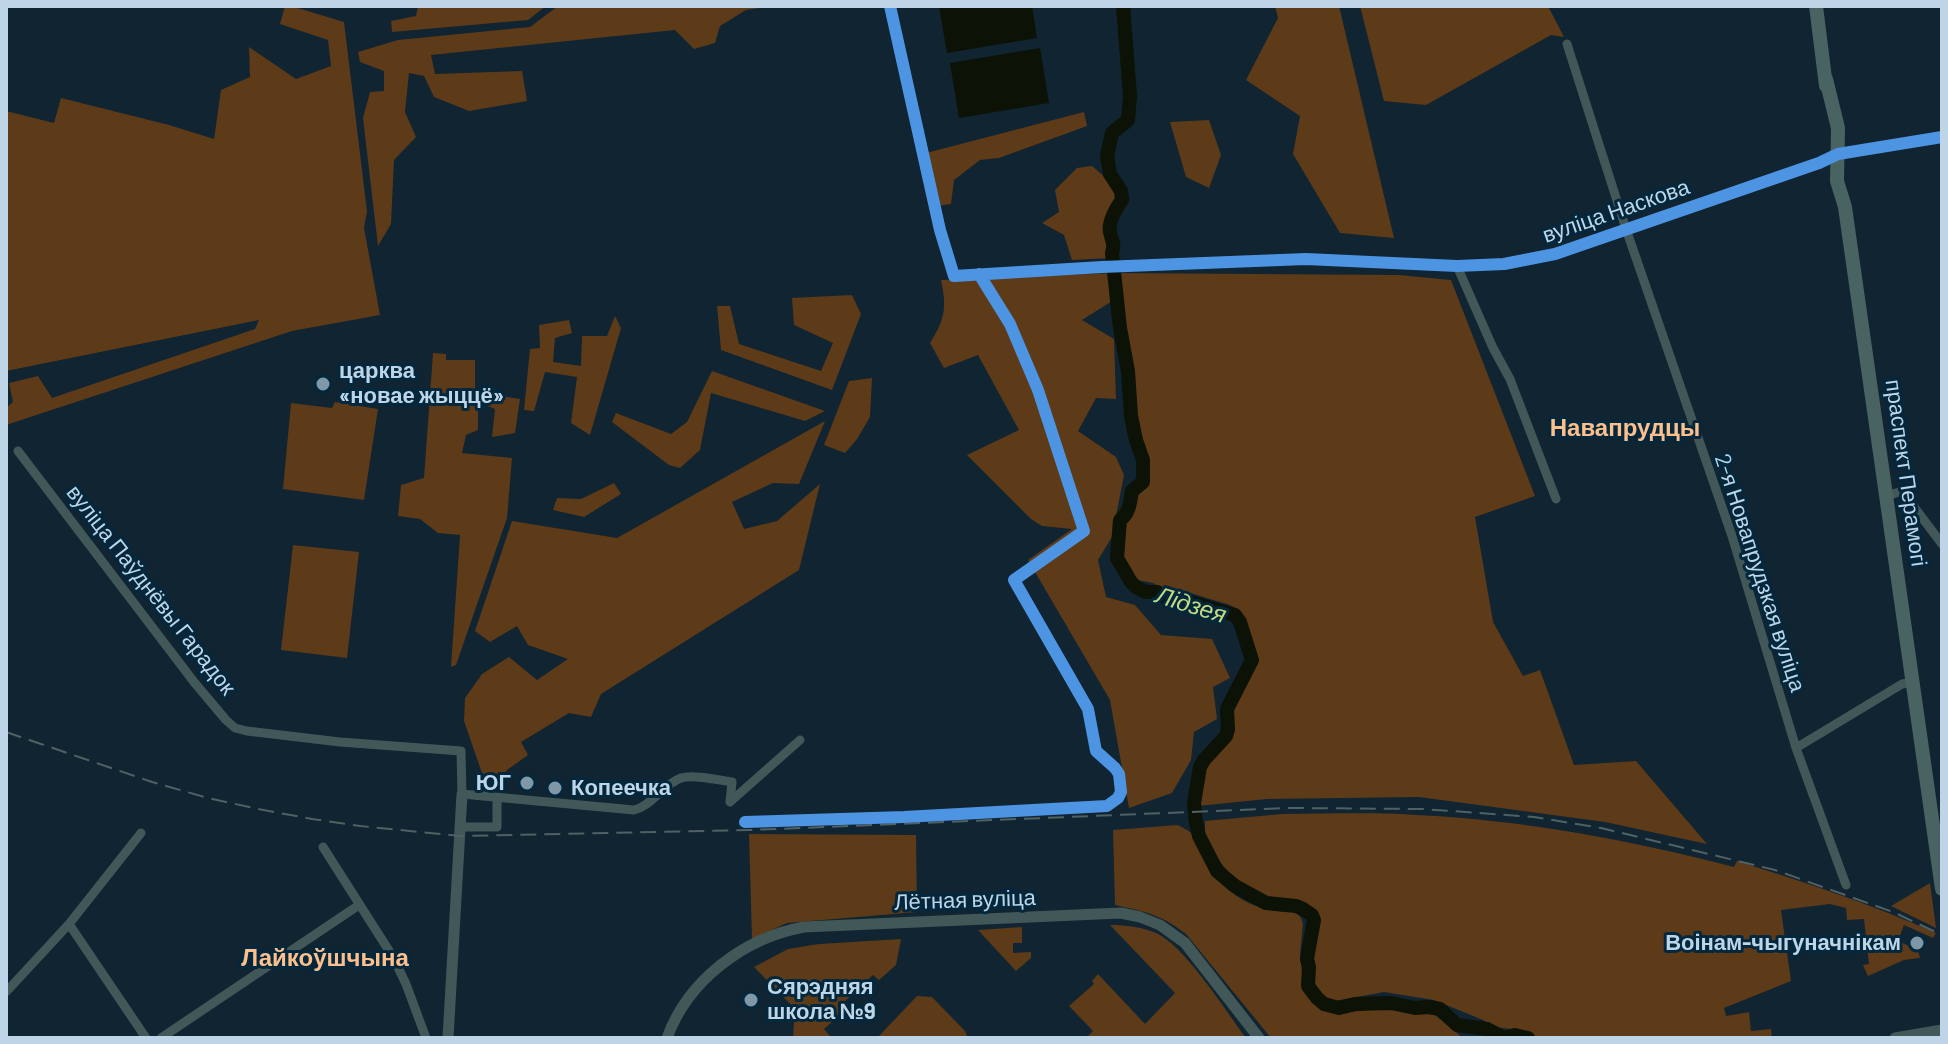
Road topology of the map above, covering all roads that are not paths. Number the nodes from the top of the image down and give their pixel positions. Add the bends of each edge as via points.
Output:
1 (890, 6) edge
2 (1816, 6) edge
3 (1567, 44) dead end
4 (1942, 137) edge
5 (1838, 154) junction
6 (1626, 229) junction
7 (1457, 266) junction
8 (979, 274) junction
9 (954, 276) joint
10 (18, 451) dead end
11 (1887, 496) junction
12 (1556, 499) dead end
13 (1942, 544) edge
14 (1913, 682) junction
15 (800, 740) dead end
16 (1796, 748) junction
17 (462, 794) junction
18 (497, 798) junction
19 (745, 822) dead end
20 (460, 831) junction
21 (141, 833) dead end
22 (323, 847) dead end
23 (1846, 885) dead end
24 (1942, 889) edge
25 (359, 905) junction
26 (69, 924) junction
27 (6, 992) edge
28 (1942, 1030) edge
29 (146, 1038) edge
30 (161, 1038) edge
31 (426, 1038) edge
32 (448, 1038) edge
33 (667, 1038) edge
34 (1259, 1038) edge
35 (1895, 1038) edge

1 - 9 street
2 - 5 main road, праспект Перамогі via 1829,128
3 - 6 street, 2-я Новапрудзкая вуліца
4 - 5 street, вуліца Наскова
5 - 6 street, вуліца Наскова
5 - 11 main road, праспект Перамогі via 1837,181
6 - 7 street, вуліца Наскова via 1555,254
6 - 16 street, 2-я Новапрудзкая вуліца via 1732,536
7 - 8 street, вуліца Наскова via 1306,259
7 - 12 street via 1510,379
8 - 9 street, вуліца Наскова
8 - 19 street via 1010,324 1038,390 1084,531 1014,580 1088,709 1096,751 1119,774 1121,792 1107,806
10 - 17 street, вуліца Паўднёвы Гарадок via 235,728 461,751
11 - 13 street via 1902,491
11 - 14 main road, праспект Перамогі
14 - 16 street
14 - 24 main road, праспект Перамогі
15 - 18 street via 730,802 732,782 684,777 634,810
16 - 23 street, 2-я Новапрудзкая вуліца
17 - 18 street
17 - 20 street, вуліца Паўднёвы Гарадок
18 - 20 street via 497,827
20 - 32 street, вуліца Паўднёвы Гарадок
21 - 26 street
22 - 25 street
25 - 30 street
25 - 31 street via 393,957
26 - 27 street
26 - 29 street
28 - 35 street
33 - 34 street, Лётная вуліца via 683,1004 710,974 782,931 1121,913 1160,925 1185,943

